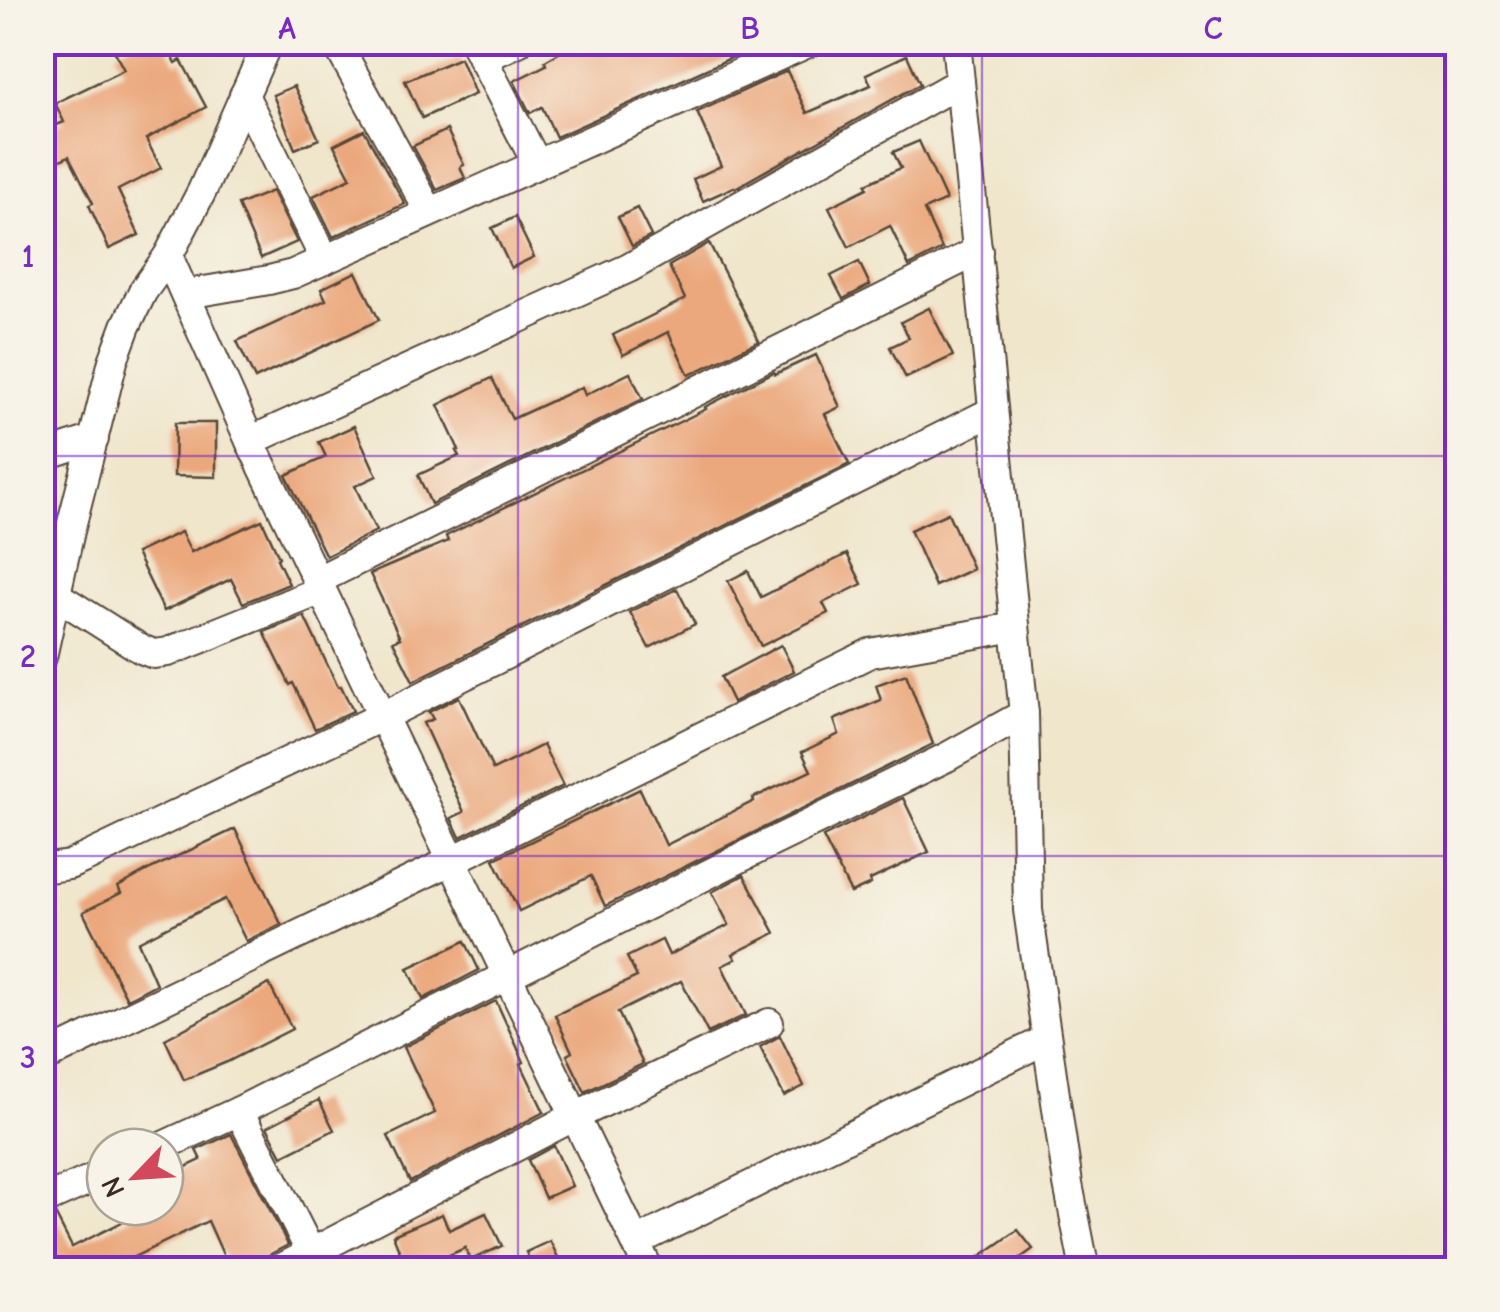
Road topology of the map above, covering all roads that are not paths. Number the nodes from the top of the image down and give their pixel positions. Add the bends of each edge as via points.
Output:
1 (268, 42) edge
2 (336, 42) edge
3 (518, 42) edge
4 (810, 42) edge
5 (956, 42) edge
6 (478, 51) edge
7 (960, 82) junction
8 (244, 95) junction
9 (537, 164) junction
10 (429, 211) junction
11 (978, 251) junction
12 (168, 256) junction
13 (325, 260) junction
14 (186, 294) junction
15 (993, 411) junction
16 (94, 439) junction
17 (250, 441) junction
18 (42, 456) edge
19 (42, 522) edge
20 (70, 532) junction
21 (320, 585) junction
22 (56, 594) junction
23 (1015, 627) junction
24 (42, 657) edge
25 (1024, 714) junction
26 (382, 716) junction
27 (451, 861) junction
28 (42, 870) edge
29 (507, 976) junction
30 (769, 1023) dead end
31 (1045, 1040) junction
32 (42, 1059) edge
33 (239, 1111) junction
34 (574, 1116) junction
35 (185, 1136) edge
36 (85, 1181) edge
37 (42, 1201) edge
38 (636, 1242) junction
39 (311, 1253) junction
40 (278, 1270) edge
41 (649, 1270) edge
42 (1085, 1270) edge

1 - 8 street
2 - 10 street
3 - 6 street
4 - 9 street
5 - 7 street
6 - 9 street
7 - 11 street
7 - 17 street via 629,268
8 - 12 street
8 - 13 street
9 - 10 street
10 - 13 street
11 - 15 street
11 - 21 street
12 - 14 street
12 - 16 street via 126,326
13 - 14 street via 269,280
14 - 17 street
15 - 23 street
15 - 26 street
16 - 18 street
16 - 20 street
17 - 21 street
19 - 20 street
20 - 22 street
21 - 22 street via 154,654
21 - 26 street
22 - 24 street
23 - 25 street
23 - 27 street via 870,653
25 - 29 street
25 - 31 street via 1028,910
26 - 27 street
26 - 28 street via 83,859
27 - 29 street
27 - 32 street
29 - 33 street
29 - 34 street
30 - 34 street
31 - 38 street
31 - 42 street
33 - 35 street
33 - 39 street
34 - 38 street
34 - 39 street
36 - 37 street
38 - 41 street
39 - 40 street

